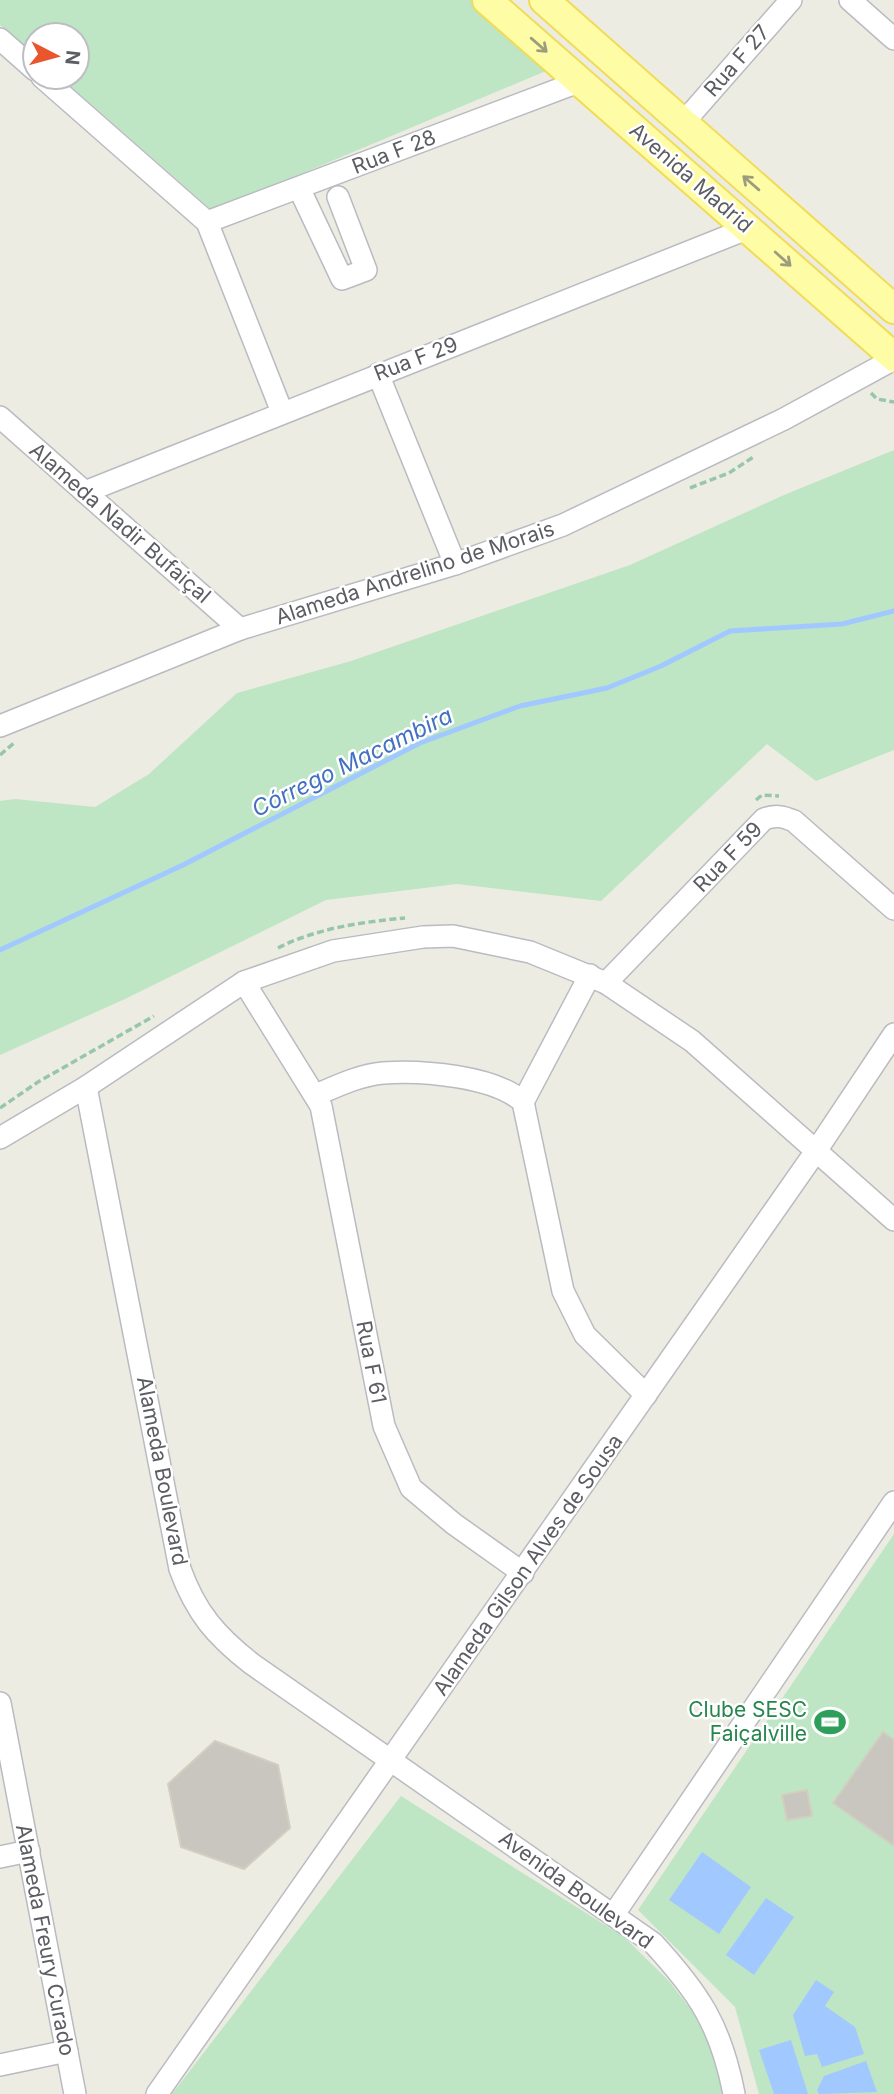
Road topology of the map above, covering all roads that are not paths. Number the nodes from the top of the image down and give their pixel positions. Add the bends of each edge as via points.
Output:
1 (487, 0) edge
2 (544, 0) edge
3 (791, 0) edge
4 (850, 0) edge
5 (0, 39) edge
6 (894, 39) edge
7 (21, 58) edge
8 (581, 81) junction
9 (58, 91) edge
10 (683, 123) junction
11 (299, 188) junction
12 (338, 197) dead end
13 (207, 222) junction
14 (749, 229) junction
15 (894, 309) edge
16 (894, 358) edge
17 (378, 374) junction
18 (282, 412) junction
19 (0, 417) edge
20 (85, 492) junction
21 (455, 564) junction
22 (240, 629) junction
23 (0, 726) edge
24 (894, 909) edge
25 (598, 979) junction
26 (244, 982) junction
27 (894, 1034) edge
28 (86, 1087) junction
29 (316, 1095) junction
30 (523, 1102) junction
31 (0, 1138) edge
32 (816, 1151) junction
33 (894, 1220) edge
34 (646, 1395) junction
35 (894, 1502) edge
36 (523, 1573) junction
37 (0, 1703) edge
38 (391, 1761) junction
39 (7, 1773) edge
40 (29, 1851) junction
41 (0, 1857) edge
42 (614, 1914) junction
43 (67, 2051) junction
44 (0, 2065) edge
45 (75, 2094) edge
46 (157, 2094) edge
47 (734, 2094) edge

1 -> 8 main road, Avenida Madrid
2 - 10 main road, Avenida Madrid
3 - 10 street, Rua F 27
4 - 6 street
5 - 7 street
8 - 11 street, Rua F 28
8 - 14 main road, Avenida Madrid
9 - 13 street
15 -> 10 main road, Avenida Madrid
11 - 12 street via 342,279 366,271
11 - 13 street, Rua F 28
13 - 18 street
14 -> 16 main road, Avenida Madrid
14 - 17 street, Rua F 29
16 - 21 street, Alameda Andrelino de Morais via 784,419 575,519
17 - 18 street, Rua F 29
17 - 21 street
18 - 20 street, Rua F 29
19 - 20 street, Alameda Nadir Bufaiçal
20 - 22 street, Alameda Nadir Bufaiçal
21 - 22 street, Alameda Andrelino de Morais
22 - 23 street, Alameda Andrelino de Morais
24 - 25 street, Rua F 59 via 794,821 773,816 764,819
25 - 26 street via 530,952 453,936 333,951
25 - 30 street
25 - 32 street via 692,1041
26 - 28 street
26 - 29 street, Rua F 61
27 - 32 street, Alameda Gilson Alves de Sousa
28 - 31 street
28 - 38 street, Alameda Boulevard via 180,1569 189,1594 226,1644
29 - 30 street via 382,1073 429,1074 487,1083
29 - 36 street, Rua F 61 via 389,1438 411,1488
30 - 34 street via 562,1291 585,1335
32 - 33 street
32 - 34 street, Alameda Gilson Alves de Sousa
34 - 36 street, Alameda Gilson Alves de Sousa
35 - 42 street
36 - 38 street, Alameda Gilson Alves de Sousa
37 - 39 street, Alameda Freury Curado
38 - 42 street, Avenida Boulevard
38 - 46 street, Alameda Gilson Alves de Sousa
39 - 40 street, Alameda Freury Curado
40 - 41 street
40 - 43 street, Alameda Freury Curado
42 - 47 street, Avenida Boulevard via 653,1943 686,1979 713,2020
43 - 44 street
43 - 45 street, Alameda Freury Curado

